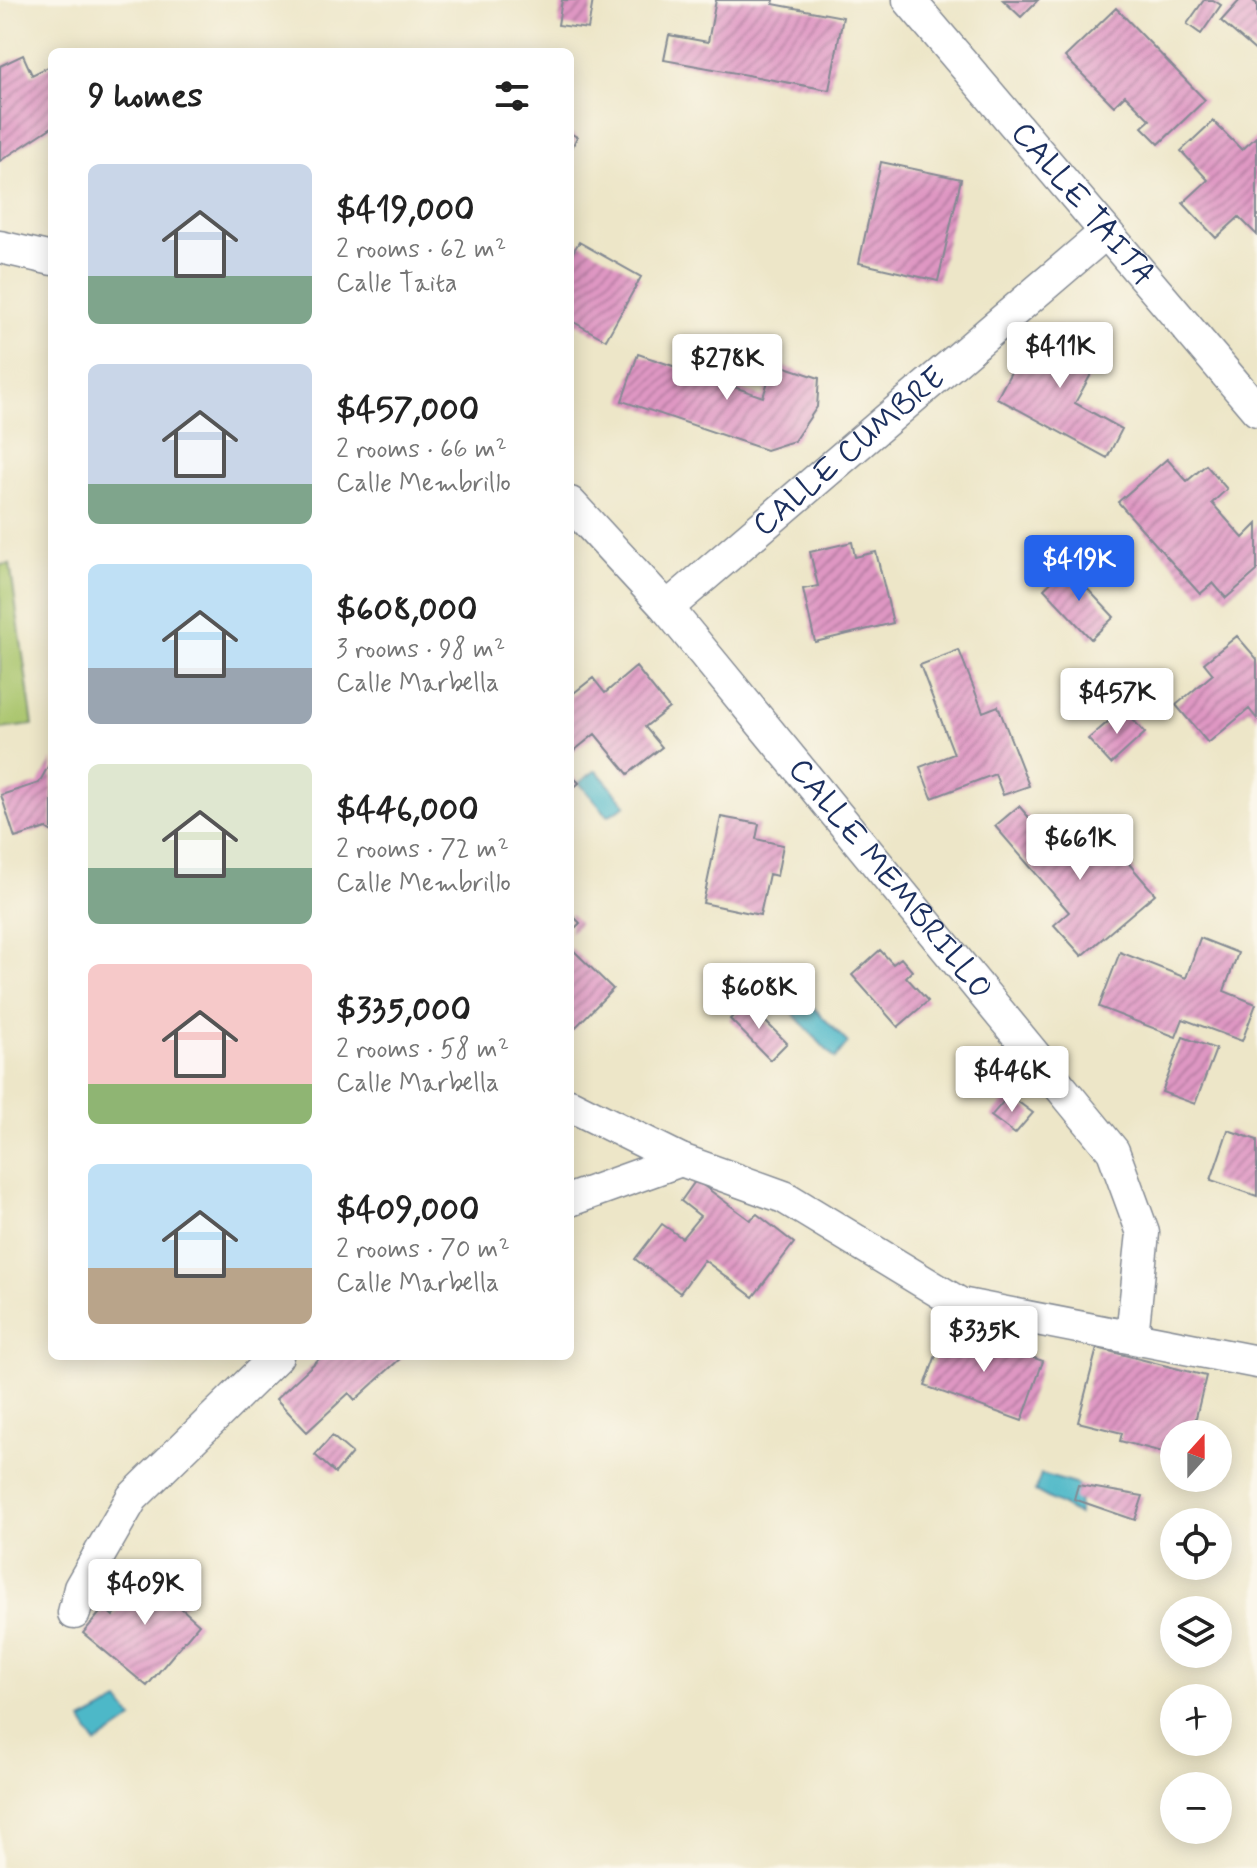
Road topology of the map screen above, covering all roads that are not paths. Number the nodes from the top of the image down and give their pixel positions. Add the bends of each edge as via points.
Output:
1 (909, 0) edge
2 (1105, 233) junction
3 (0, 247) edge
4 (48, 258) edge
5 (1257, 410) edge
6 (574, 507) edge
7 (667, 608) junction
8 (574, 1107) edge
9 (681, 1160) junction
10 (574, 1199) edge
11 (1132, 1336) junction
12 (273, 1360) edge
13 (1257, 1362) edge
14 (74, 1613) dead end

1 - 2 street, CALLE TAITA
2 - 5 street, CALLE TAITA
2 - 7 street, CALLE CUMBRE
3 - 4 street
6 - 7 street, CALLE MEMBRILLO
7 - 11 street, CALLE MEMBRILLO via 1113,1151 1143,1233
8 - 9 street
9 - 10 street
9 - 11 street via 784,1197 960,1304
11 - 13 street
12 - 14 street via 132,1498 80,1588

